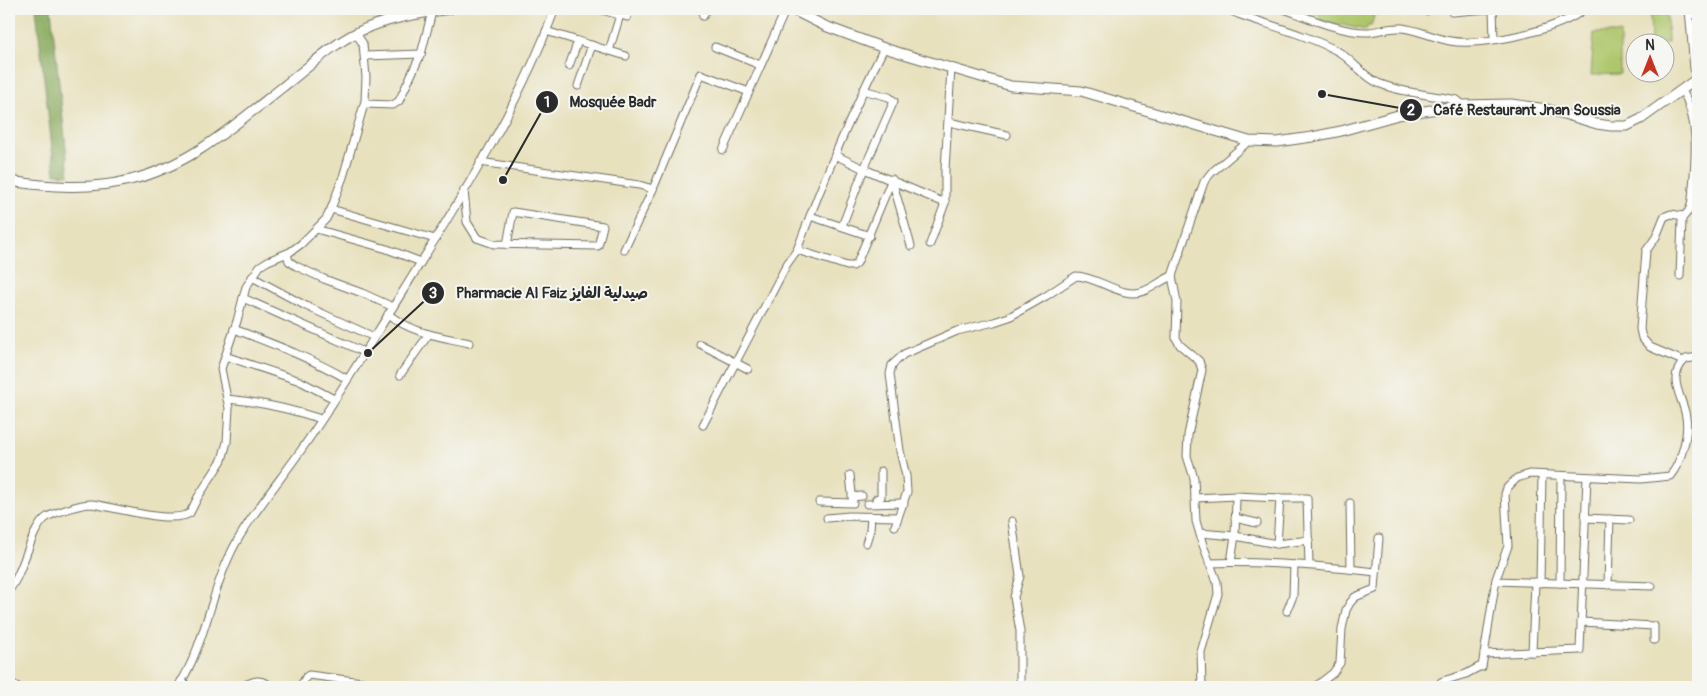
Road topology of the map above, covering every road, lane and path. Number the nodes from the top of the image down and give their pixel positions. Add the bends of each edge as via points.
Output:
1 (450, 9) edge
2 (555, 9) edge
3 (598, 9) edge
4 (629, 9) edge
5 (786, 9) edge
6 (791, 9) edge
7 (1227, 9) edge
8 (1284, 9) edge
9 (1452, 9) edge
10 (1488, 9) edge
11 (1493, 9) edge
12 (1584, 9) edge
13 (1689, 9) edge
14 (432, 12) junction
15 (620, 15) junction
16 (546, 31) junction
17 (356, 33) junction
18 (1494, 39) junction
19 (578, 41) junction
20 (592, 45) junction
21 (715, 47) dead end
22 (884, 48) junction
23 (609, 50) junction
24 (421, 54) junction
25 (365, 56) junction
26 (626, 56) dead end
27 (760, 65) junction
28 (569, 66) dead end
29 (952, 68) junction
30 (1698, 77) edge
31 (578, 86) dead end
32 (863, 90) junction
33 (1682, 90) junction
34 (748, 92) junction
35 (365, 104) junction
36 (1463, 105) junction
37 (949, 122) junction
38 (1007, 135) dead end
39 (1249, 141) junction
40 (723, 150) dead end
41 (835, 155) junction
42 (1697, 156) edge
43 (480, 162) junction
44 (864, 169) junction
45 (892, 180) junction
46 (9, 181) edge
47 (464, 190) junction
48 (653, 190) junction
49 (945, 203) junction
50 (331, 209) junction
51 (810, 216) junction
52 (1683, 216) junction
53 (842, 226) junction
54 (316, 229) junction
55 (870, 236) junction
56 (435, 239) junction
57 (930, 244) dead end
58 (507, 245) junction
59 (911, 246) dead end
60 (624, 250) dead end
61 (797, 250) junction
62 (287, 254) junction
63 (421, 262) junction
64 (1172, 276) junction
65 (1680, 276) dead end
66 (252, 277) junction
67 (243, 298) junction
68 (393, 307) junction
69 (388, 314) junction
70 (234, 329) junction
71 (428, 334) junction
72 (374, 337) junction
73 (470, 343) dead end
74 (700, 344) dead end
75 (364, 352) junction
76 (225, 356) junction
77 (1698, 357) edge
78 (1683, 361) junction
79 (736, 363) junction
80 (748, 369) dead end
81 (400, 375) dead end
82 (347, 379) junction
83 (227, 399) junction
84 (334, 399) junction
85 (321, 420) junction
86 (703, 425) dead end
87 (880, 471) dead end
88 (1542, 474) junction
89 (850, 475) dead end
90 (1561, 476) junction
91 (1587, 477) junction
92 (862, 496) dead end
93 (1236, 496) junction
94 (852, 497) junction
95 (1195, 498) junction
96 (1280, 498) junction
97 (819, 502) dead end
98 (876, 503) junction
99 (904, 503) junction
100 (1350, 503) dead end
101 (867, 504) dead end
102 (871, 516) junction
103 (898, 517) junction
104 (827, 518) dead end
105 (1235, 518) junction
106 (1585, 518) junction
107 (1610, 519) junction
108 (1630, 520) dead end
109 (1012, 521) dead end
110 (1256, 523) dead end
111 (895, 526) dead end
112 (1200, 533) junction
113 (1235, 536) junction
114 (1378, 538) dead end
115 (1309, 540) junction
116 (866, 543) dead end
117 (1277, 544) junction
118 (1231, 562) junction
119 (1209, 563) junction
120 (1294, 565) junction
121 (1308, 565) junction
122 (1351, 569) junction
123 (1376, 572) junction
124 (1496, 581) junction
125 (1538, 583) junction
126 (1560, 583) junction
127 (1583, 584) junction
128 (1608, 585) junction
129 (1652, 586) dead end
130 (9, 590) edge
131 (1286, 611) dead end
132 (1581, 622) junction
133 (1654, 640) dead end
134 (1532, 652) junction
135 (1484, 654) junction
136 (9, 682) edge
137 (362, 682) dead end
138 (180, 684) edge
139 (18, 687) edge
140 (189, 687) edge
141 (241, 687) edge
142 (272, 687) edge
143 (300, 687) edge
144 (1020, 687) edge
145 (1202, 687) edge
146 (1316, 687) edge
147 (1439, 687) edge

1 - 14 main road
2 - 16 street
3 - 15 street
4 - 15 street via 627,17
5 - 27 street
6 - 22 main road via 825,26
7 - 36 street via 1339,53 1377,82 1457,100
8 - 18 street via 1355,31 1395,28 1450,41
9 - 10 street via 1452,12
11 - 18 street
12 - 18 street via 1552,27
13 - 30 street via 1694,69
14 - 17 main road via 394,18
14 - 24 street
15 - 23 street
16 - 19 street
16 - 43 street via 527,76
17 - 25 street via 363,44
17 - 46 main road via 222,135 160,170 129,180 90,186
19 - 20 street
19 - 28 street
20 - 23 street
20 - 31 street
21 - 27 street
22 - 29 main road
22 - 32 street
23 - 26 street
24 - 25 street
24 - 35 street via 396,104
25 - 35 street
27 - 34 street
29 - 37 street
29 - 39 main road via 1017,87 1081,91
30 - 33 main road
32 - 41 street
32 - 44 street via 894,101
33 - 36 main road via 1641,119 1620,127 1597,124 1547,109 1511,104
33 - 42 street via 1694,123
34 - 40 street
34 - 48 street via 701,74
35 - 50 street
36 - 39 main road via 1398,115 1312,137 1277,142
37 - 38 street
37 - 49 street
39 - 64 street via 1204,182
41 - 44 street
41 - 51 street
42 - 52 street via 1692,202
43 - 47 street
43 - 48 street via 639,185
44 - 45 street
44 - 53 street
45 - 49 street
45 - 55 street
45 - 59 street
47 - 56 street
47 - 58 street via 467,222 472,232 477,238
48 - 60 street
49 - 57 street
50 - 54 street
50 - 56 street
51 - 53 street
51 - 61 street
52 - 65 street
52 - 78 street via 1671,214 1664,217 1656,237 1647,247 1640,321 1642,338 1650,346
53 - 55 street
54 - 62 street
54 - 63 street
55 - 61 street via 858,263 853,266
56 - 63 street
58 - 58 street via 598,246 603,226 513,212
61 - 79 street
62 - 66 street via 265,263
62 - 68 street via 290,263 296,266
63 - 68 street
64 - 95 street via 1177,302 1176,340 1199,361 1202,370 1187,447
64 - 99 street via 1135,293 1076,276 1009,316 944,336 895,360 890,374 906,476
66 - 67 street
66 - 72 street
67 - 70 street
67 - 75 street
68 - 69 street
69 - 71 street via 401,324
69 - 72 street
70 - 76 street
70 - 82 street via 292,351
71 - 73 street
71 - 81 street
72 - 75 street
74 - 79 street
75 - 82 street
76 - 83 street via 221,371
76 - 84 street via 300,381
77 - 78 street
78 - 91 street via 1676,388 1686,416 1686,432 1673,473 1652,479
79 - 80 street
79 - 86 street
82 - 84 street
83 - 85 street via 284,408
83 - 130 street via 229,425 224,455 189,514 155,516 92,504 48,516 37,530 18,578
84 - 85 street
85 - 138 street via 229,555 190,665
87 - 98 street via 881,497 876,499
88 - 90 street
88 - 124 street via 1522,475 1507,488 1508,546
88 - 125 street
89 - 94 street
90 - 91 street
90 - 126 street
91 - 106 street
92 - 94 street
93 - 95 street
93 - 96 street
93 - 105 street
94 - 97 street via 853,503
95 - 112 street
96 - 115 street via 1307,498
96 - 117 street
98 - 99 street
98 - 101 street
99 - 103 street
100 - 122 street
102 - 103 street
102 - 104 street
102 - 116 street
103 - 111 street
105 - 110 street
105 - 113 street
106 - 107 street
106 - 127 street
107 - 108 street
107 - 128 street
109 - 144 street via 1020,576 1014,597 1020,631
112 - 113 street
112 - 119 street
113 - 117 street
113 - 118 street
114 - 123 street
115 - 117 street
115 - 121 street
118 - 119 street
118 - 120 street
119 - 145 street via 1218,594 1201,652
120 - 121 street
120 - 131 street via 1293,596
121 - 122 street
122 - 123 street
123 - 146 street via 1375,590 1355,597 1346,610 1338,666
124 - 125 street
124 - 135 street
125 - 126 street
125 - 134 street
126 - 127 street
127 - 128 street
127 - 132 street
128 - 129 street
132 - 133 street via 1654,626
132 - 134 street via 1580,650
134 - 135 street
135 - 147 street via 1482,667 1441,682
136 - 139 street
137 - 143 street via 309,675
138 - 140 street
141 - 142 street via 256,680

